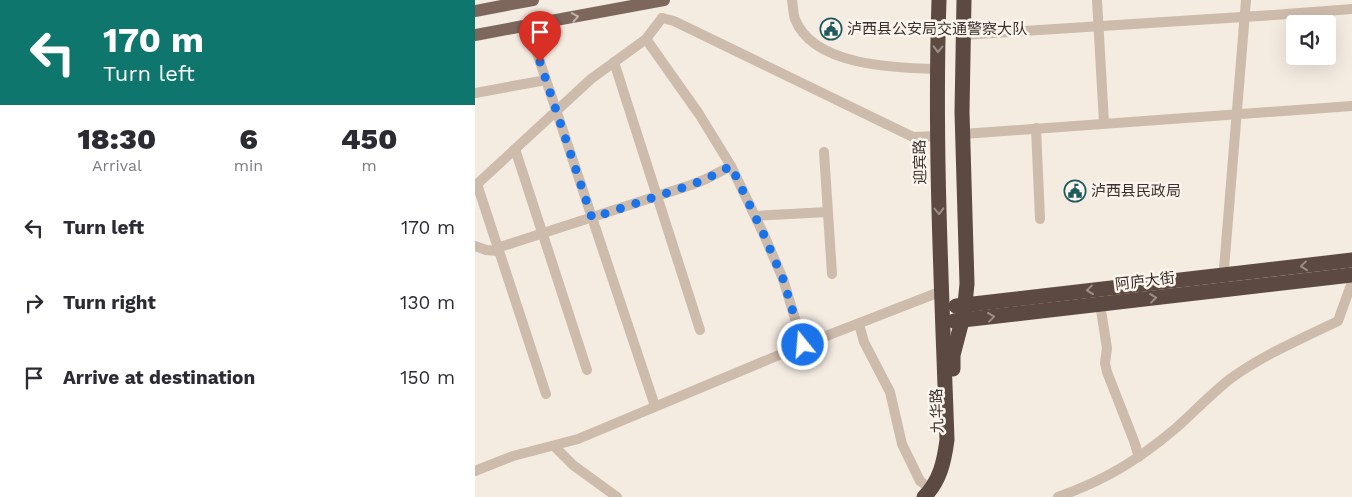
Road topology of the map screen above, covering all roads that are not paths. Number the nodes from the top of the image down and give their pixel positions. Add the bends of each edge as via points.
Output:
1 (533, 0) edge
2 (792, 0) edge
3 (939, 0) edge
4 (964, 0) edge
5 (1097, 0) edge
6 (1246, 0) edge
7 (661, 1) edge
8 (1352, 9) edge
9 (475, 11) edge
10 (1244, 17) junction
11 (662, 18) junction
12 (528, 26) junction
13 (1099, 26) junction
14 (475, 35) edge
15 (963, 35) junction
16 (646, 39) junction
17 (614, 62) junction
18 (937, 69) junction
19 (546, 80) junction
20 (475, 92) edge
21 (1352, 106) edge
22 (556, 111) junction
23 (1237, 114) junction
24 (1104, 123) junction
25 (1036, 128) junction
26 (963, 134) junction
27 (937, 136) junction
28 (515, 149) junction
29 (824, 152) dead end
30 (731, 166) junction
31 (476, 185) edge
32 (658, 197) junction
33 (827, 212) junction
34 (755, 216) junction
35 (592, 218) junction
36 (1039, 219) dead end
37 (543, 234) junction
38 (475, 246) edge
39 (497, 250) junction
40 (1352, 260) edge
41 (832, 274) dead end
42 (1352, 275) edge
43 (1223, 282) junction
44 (1352, 282) edge
45 (942, 292) junction
46 (1100, 304) junction
47 (965, 305) junction
48 (943, 315) junction
49 (962, 320) junction
50 (859, 324) junction
51 (700, 330) dead end
52 (803, 345) junction
53 (587, 370) dead end
54 (546, 394) dead end
55 (655, 406) junction
56 (553, 446) junction
57 (1139, 457) junction
58 (475, 471) edge
59 (931, 494) edge
60 (617, 497) edge
61 (1058, 497) edge

1 - 9 main road
2 - 18 street via 797,24 815,45 860,62
3 -> 18 highway, 迎宾路
4 - 15 highway
5 - 13 street
6 - 10 street
7 - 11 street
12 -> 7 main road
8 - 10 street
10 - 13 street
10 - 23 street
11 - 16 street
11 - 27 street via 913,137
12 - 14 main road
12 - 19 street
13 - 15 street
13 - 24 street
15 - 26 highway
16 - 17 street
16 - 30 street via 708,127
17 - 22 street
17 - 32 street
18 - 27 highway, 迎宾路
19 - 20 street
19 - 22 street
21 - 23 street
22 - 28 street
22 - 35 street
23 - 24 street
23 - 43 street
24 - 25 street
25 - 26 street
25 - 36 street
26 - 47 highway
27 -> 45 highway, 迎宾路
28 - 31 street
28 - 37 street
29 - 33 street
30 - 32 street
30 - 34 street
31 - 39 street
32 - 35 street
32 - 51 street
33 - 34 street
33 - 41 street
34 - 52 street via 783,279
35 - 37 street
35 - 55 street
37 - 39 street
37 - 53 street
38 - 39 street
39 - 54 street
40 -> 43 highway
42 - 43 highway, 阿庐大街
46 -> 43 highway, 阿庐大街
43 -> 47 highway
44 - 57 street via 1338,321 1243,370
45 - 48 highway, 迎宾路
45 - 50 street
49 -> 46 highway, 阿庐大街
46 - 57 street via 1107,372
47 - 48 highway
47 - 49 highway
48 - 49 highway, 阿庐大街
48 - 59 highway, 九华路 via 947,440 942,467
49 - 59 highway, 九华路 via 953,355 954,452 947,480
50 - 52 street
50 - 59 street via 864,342 890,392 902,444 920,481
52 - 55 street
55 - 56 street via 578,439
56 - 58 street via 513,456
56 - 60 street
57 - 61 street via 1098,481

